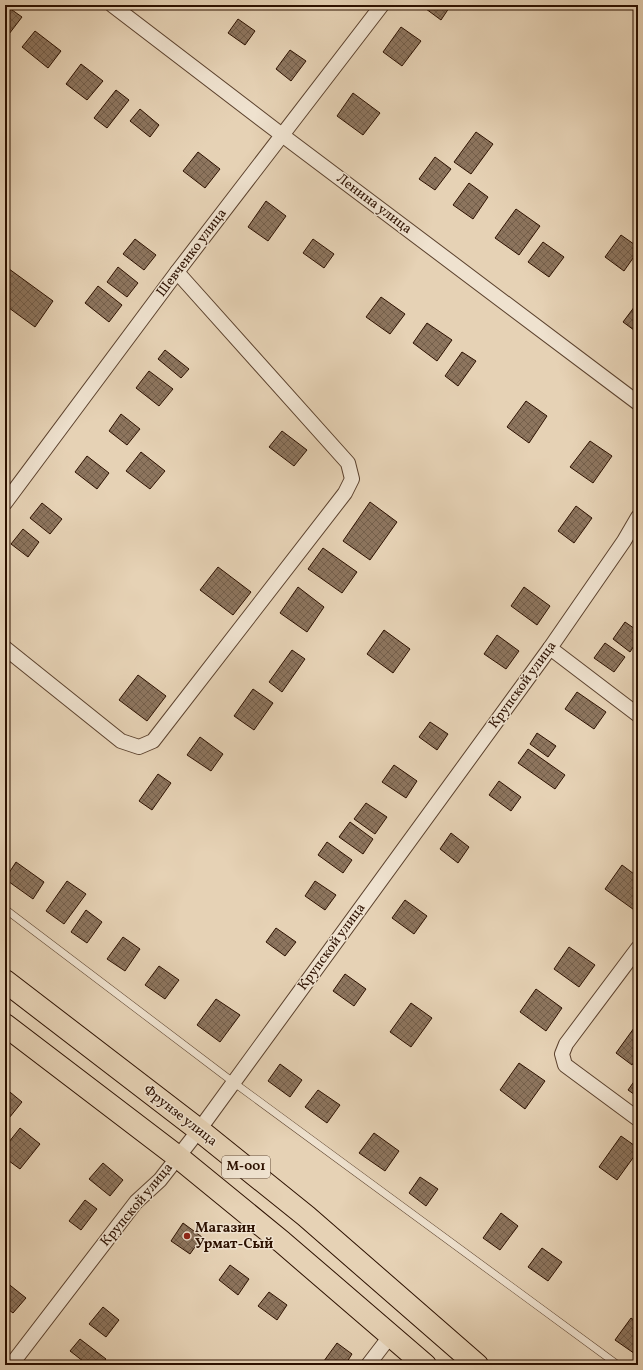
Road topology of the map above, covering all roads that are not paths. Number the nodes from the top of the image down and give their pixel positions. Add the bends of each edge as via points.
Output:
1 (112, 5) edge
2 (382, 5) edge
3 (282, 135) junction
4 (177, 272) junction
5 (638, 403) edge
6 (5, 503) edge
7 (638, 517) edge
8 (5, 648) edge
9 (550, 648) junction
10 (638, 715) edge
11 (5, 909) edge
12 (638, 948) edge
13 (5, 981) edge
14 (5, 1025) edge
15 (234, 1082) junction
16 (638, 1119) edge
17 (199, 1130) junction
18 (178, 1158) junction
19 (391, 1335) junction
20 (11, 1365) edge
21 (368, 1365) edge
22 (425, 1365) edge
23 (477, 1365) edge
24 (618, 1365) edge

1 - 3 street, Ленина улица
2 - 3 street, Шевченко улица
3 - 4 street, Шевченко улица
3 - 5 street, Ленина улица
4 - 6 street, Шевченко улица
4 - 8 street via 348,463 352,479 345,493 153,741 138,747 122,741
7 - 9 street, Крупской улица
9 - 10 street
9 - 15 street, Крупской улица
11 - 15 lane
12 - 16 street via 566,1044 562,1054 564,1065
13 - 17 main road, Фрунзе улица / M-001
14 - 18 main road, M-001
15 - 17 street, Крупской улица
15 - 24 lane
17 - 18 street, Крупской улица
17 - 23 main road, Фрунзе улица / M-001 via 306,1216
18 - 19 main road, M-001
18 - 20 street, Крупской улица via 160,1180 136,1202
19 - 21 street
19 - 22 main road, M-001

